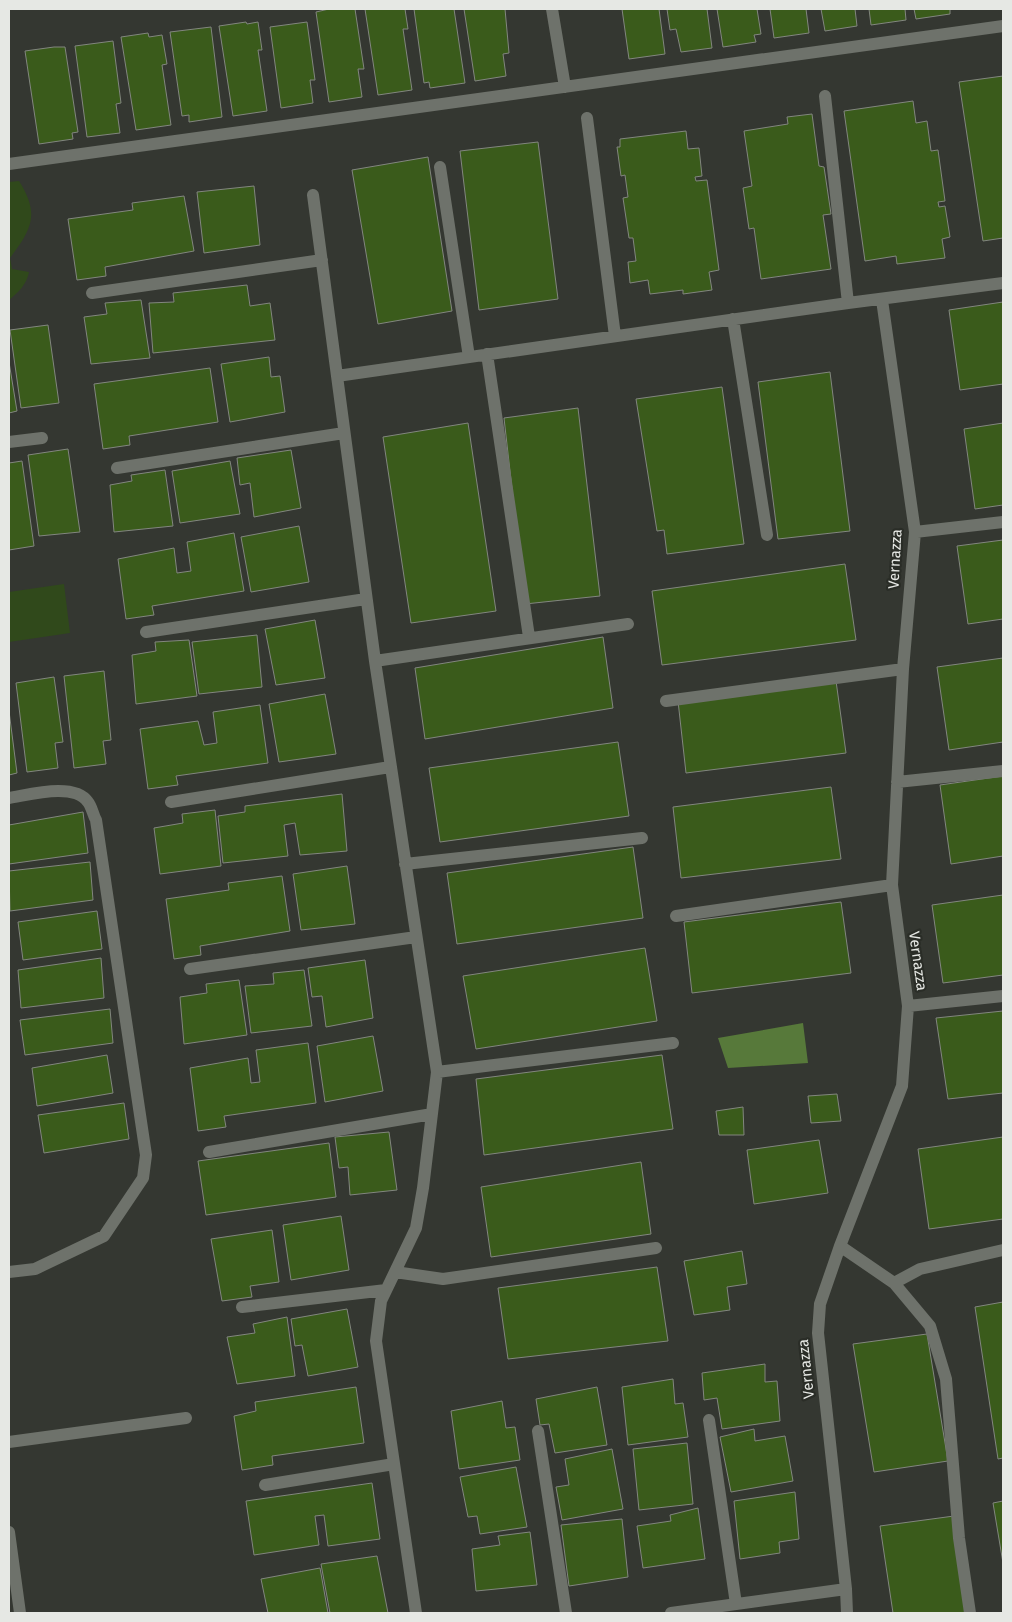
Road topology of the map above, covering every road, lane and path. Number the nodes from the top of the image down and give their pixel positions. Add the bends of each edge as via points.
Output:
1 (552, 9) edge
2 (1003, 26) edge
3 (565, 88) junction
4 (825, 96) dead end
5 (587, 118) dead end
6 (9, 164) edge
7 (440, 166) dead end
8 (313, 195) dead end
9 (322, 260) junction
10 (1003, 283) edge
11 (92, 293) dead end
12 (882, 300) junction
13 (848, 302) junction
14 (733, 319) junction
15 (615, 336) junction
16 (487, 354) junction
17 (469, 357) junction
18 (337, 376) junction
19 (344, 433) junction
20 (42, 438) dead end
21 (9, 442) edge
22 (117, 468) dead end
23 (1003, 522) edge
24 (915, 532) junction
25 (767, 535) dead end
26 (366, 599) junction
27 (628, 624) dead end
28 (146, 632) dead end
29 (529, 637) junction
30 (374, 661) junction
31 (903, 669) junction
32 (666, 701) dead end
33 (390, 767) junction
34 (1003, 771) edge
35 (897, 782) junction
36 (9, 798) edge
37 (171, 802) dead end
38 (642, 838) dead end
39 (405, 864) junction
40 (892, 885) junction
41 (676, 916) dead end
42 (416, 937) junction
43 (190, 969) dead end
44 (1003, 996) edge
45 (908, 1006) junction
46 (673, 1042) dead end
47 (437, 1072) junction
48 (432, 1114) junction
49 (209, 1152) dead end
50 (840, 1246) junction
51 (656, 1248) dead end
52 (1003, 1250) edge
53 (9, 1272) edge
54 (395, 1272) junction
55 (894, 1283) junction
56 (386, 1290) junction
57 (242, 1307) dead end
58 (186, 1418) dead end
59 (709, 1420) dead end
60 (538, 1431) dead end
61 (9, 1442) edge
62 (394, 1464) junction
63 (265, 1485) dead end
64 (9, 1532) edge
65 (846, 1589) junction
66 (736, 1604) junction
67 (20, 1613) edge
68 (416, 1613) edge
69 (566, 1613) edge
70 (670, 1613) edge
71 (847, 1613) edge
72 (970, 1613) edge

1 - 3 street
2 - 3 street
3 - 6 street
4 - 13 street
5 - 15 street
7 - 17 street
8 - 9 street
9 - 11 street
9 - 18 street
10 - 12 street
12 - 13 street
12 - 24 street, Vernazza
13 - 14 street
14 - 15 street
14 - 25 street
15 - 16 street
16 - 17 street
16 - 29 street
17 - 18 street
18 - 19 street
19 - 22 street
19 - 26 street
20 - 21 street
23 - 24 street
24 - 31 street, Vernazza
26 - 28 street
26 - 30 street
27 - 29 street
29 - 30 street
30 - 33 street
31 - 32 street
31 - 35 street, Vernazza
33 - 37 street
33 - 39 street
34 - 35 street
35 - 40 street, Vernazza
36 - 53 street via 72,792 88,801 96,820 146,1155 143,1178 104,1236 35,1268
38 - 39 street
39 - 42 street
40 - 41 street
40 - 45 street, Vernazza
42 - 43 street
42 - 47 street
44 - 45 street
45 - 50 street, Vernazza via 902,1086
46 - 47 street
47 - 48 street
48 - 49 street
48 - 54 street via 416,1228
50 - 55 street
50 - 65 street, Vernazza via 820,1304 818,1333
51 - 54 street via 443,1279
52 - 55 street via 920,1269
54 - 56 street
55 - 72 street via 930,1326 946,1379 959,1538
56 - 57 street
56 - 62 street via 381,1301 376,1341
58 - 61 street
59 - 66 street
60 - 69 street
62 - 63 street
62 - 68 street
64 - 67 street
65 - 66 street
65 - 71 street, Vernazza
66 - 70 street

